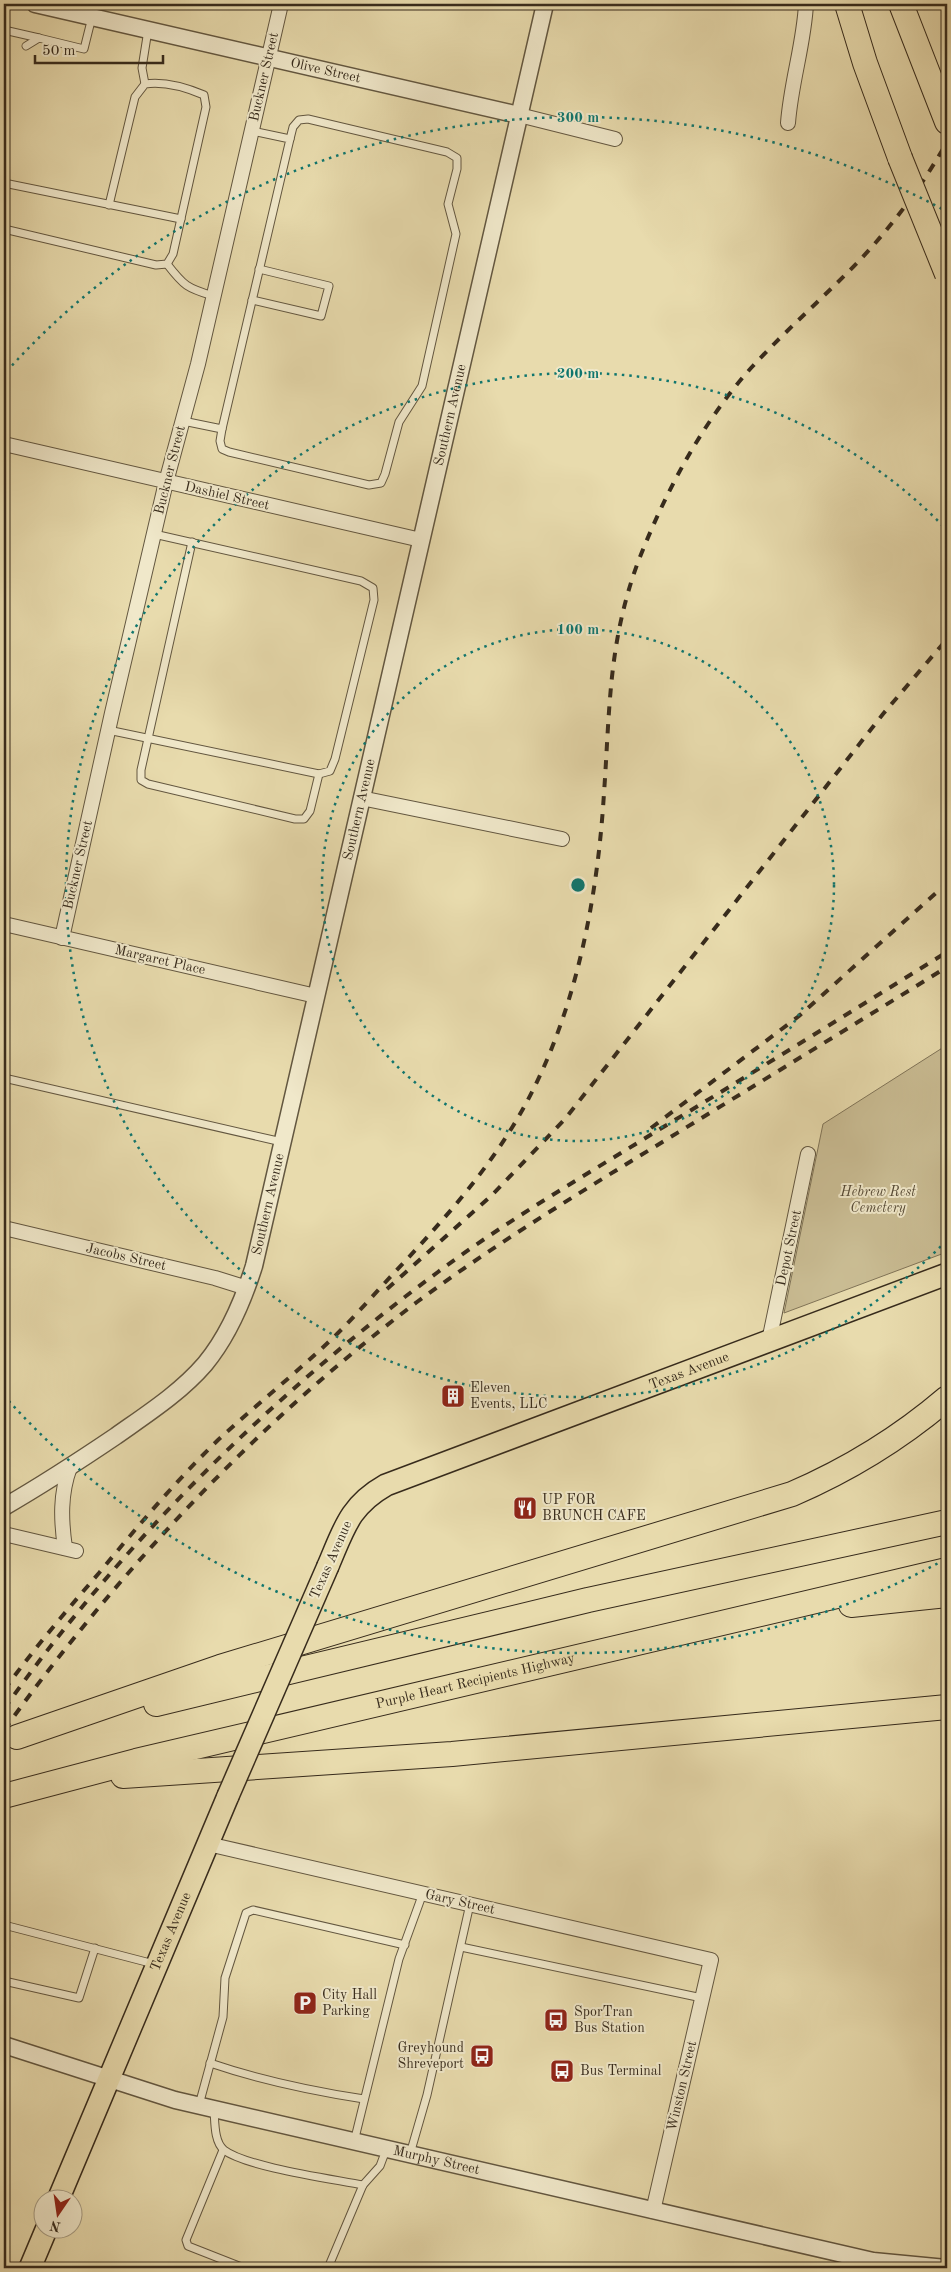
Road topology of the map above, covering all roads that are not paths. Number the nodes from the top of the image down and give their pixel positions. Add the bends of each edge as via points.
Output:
1 (35, 4) edge
2 (281, 4) edge
3 (545, 4) edge
4 (806, 4) edge
5 (847, 4) edge
6 (901, 4) edge
7 (92, 17) junction
8 (4, 30) edge
9 (148, 30) junction
10 (39, 38) junction
11 (26, 46) dead end
12 (269, 58) junction
13 (145, 84) junction
14 (519, 115) junction
15 (947, 122) edge
16 (788, 123) dead end
17 (252, 131) junction
18 (290, 139) junction
19 (615, 139) dead end
20 (900, 158) junction
21 (4, 183) edge
22 (109, 205) junction
23 (180, 219) junction
24 (4, 228) edge
25 (947, 254) edge
26 (167, 264) junction
27 (260, 268) junction
28 (947, 274) edge
29 (214, 296) junction
30 (252, 300) junction
31 (183, 421) junction
32 (222, 429) junction
33 (4, 444) edge
34 (166, 482) junction
35 (154, 534) junction
36 (421, 540) junction
37 (192, 542) junction
38 (108, 730) junction
39 (148, 738) junction
40 (319, 774) junction
41 (361, 798) junction
42 (562, 839) dead end
43 (4, 924) edge
44 (62, 938) junction
45 (316, 996) junction
46 (4, 1078) edge
47 (282, 1143) junction
48 (808, 1154) dead end
49 (4, 1228) edge
50 (947, 1274) edge
51 (248, 1288) junction
52 (769, 1342) junction
53 (947, 1398) edge
54 (70, 1467) junction
55 (4, 1508) edge
56 (947, 1522) edge
57 (4, 1534) edge
58 (947, 1570) edge
59 (947, 1595) edge
60 (762, 1615) junction
61 (947, 1707) edge
62 (11, 1740) edge
63 (64, 1780) junction
64 (4, 1796) edge
65 (208, 1844) junction
66 (423, 1893) junction
67 (470, 1904) junction
68 (4, 1925) edge
69 (405, 1945) junction
70 (461, 1947) junction
71 (95, 1948) junction
72 (712, 1960) joint
73 (157, 1964) junction
74 (4, 1981) edge
75 (702, 1998) junction
76 (4, 2044) edge
77 (210, 2063) junction
78 (108, 2078) junction
79 (364, 2099) junction
80 (207, 2108) junction
81 (354, 2143) junction
82 (223, 2150) junction
83 (386, 2150) junction
84 (409, 2156) junction
85 (363, 2185) junction
86 (62, 2190) edge
87 (653, 2211) junction
88 (42, 2240) edge
89 (873, 2266) edge
90 (30, 2268) edge
91 (244, 2268) edge
92 (328, 2268) edge
93 (946, 2268) edge

1 - 7 street, Olive Street
2 - 12 street, Buckner Street
3 - 14 street, Southern Avenue
4 - 16 street
5 - 20 highway
6 - 15 highway
7 - 9 street, Olive Street
7 - 10 lane via 84,49
8 - 10 lane
9 - 12 street, Olive Street
9 - 13 lane via 142,68
10 - 11 lane
12 - 14 street, Olive Street
12 - 17 street, Buckner Street
13 - 22 lane via 135,97
13 - 23 lane via 160,82 204,95 206,107
14 - 19 street, Olive Street
14 - 36 street, Southern Avenue
17 - 18 lane
17 - 29 street, Buckner Street
18 - 27 lane
18 - 32 lane via 299,120 308,119 447,152 457,158 448,204 456,234 422,386 399,422 386,474 380,483 370,485 229,452 222,449
20 - 25 highway, bridge
20 - 28 highway, bridge
21 - 22 lane
22 - 23 lane
23 - 26 lane via 173,254
24 - 26 lane via 156,265
26 - 29 lane via 182,284
27 - 30 lane
27 - 30 lane via 329,286 321,316
29 - 31 street, Buckner Street
30 - 32 lane
31 - 32 lane
31 - 34 street, Buckner Street
33 - 34 street, Dashiel Street
34 - 35 street, Buckner Street
34 - 36 street, Dashiel Street
35 - 37 lane
35 - 38 street, Buckner Street
36 - 41 street, Southern Avenue
37 - 39 lane
37 - 40 lane via 361,581 373,588 374,600 335,759 330,771
38 - 39 lane
38 - 44 street, Buckner Street
39 - 40 lane
39 - 40 lane via 141,780 148,784 295,819 304,819 310,811
41 - 42 street
41 - 45 street, Southern Avenue
43 - 44 street, Margaret Place
44 - 45 street, Margaret Place
45 - 47 street, Southern Avenue
46 - 47 lane
47 - 51 street, Southern Avenue
48 - 52 street, Depot Street
49 - 51 street, Jacobs Street
50 - 52 main road, Texas Avenue
51 - 54 street, Southern Avenue via 218,1346 180,1389
52 - 65 main road, Texas Avenue, bridge via 386,1485 356,1507
53 - 62 highway via 864,1460 792,1494 220,1667
54 - 55 street, Southern Avenue
54 - 57 street via 61,1506 70,1550
56 - 62 highway via 588,1600
58 - 60 highway, Purple Heart Recipients Highway
59 - 60 highway
60 - 63 highway, Purple Heart Recipients Highway
61 - 63 highway via 452,1754
63 - 64 highway, Purple Heart Recipients Highway
65 - 66 street, Gary Street
65 - 73 main road, Texas Avenue
66 - 67 street, Gary Street
66 - 69 lane
67 - 70 lane
67 - 72 street, Gary Street
68 - 71 lane
69 - 77 lane via 253,1910 246,1913 225,1978 223,2017
69 - 79 lane
70 - 75 lane
70 - 84 lane via 427,2095
71 - 73 lane
71 - 74 lane via 78,1998
72 - 75 street, Winston Street
73 - 78 main road, Texas Avenue
75 - 87 street, Winston Street
76 - 78 street, Murphy Street
77 - 79 lane via 294,2086
77 - 80 lane
78 - 80 street, Murphy Street
78 - 86 main road, Texas Avenue
79 - 81 lane
80 - 81 street, Murphy Street
80 - 82 lane
81 - 83 street, Murphy Street
82 - 85 lane via 250,2162
82 - 91 lane via 186,2240 188,2246
83 - 84 street, Murphy Street
83 - 85 lane via 380,2166
84 - 87 street, Murphy Street
85 - 92 lane
87 - 89 street, Murphy Street
88 - 90 main road
89 - 93 street, Murphy Street

